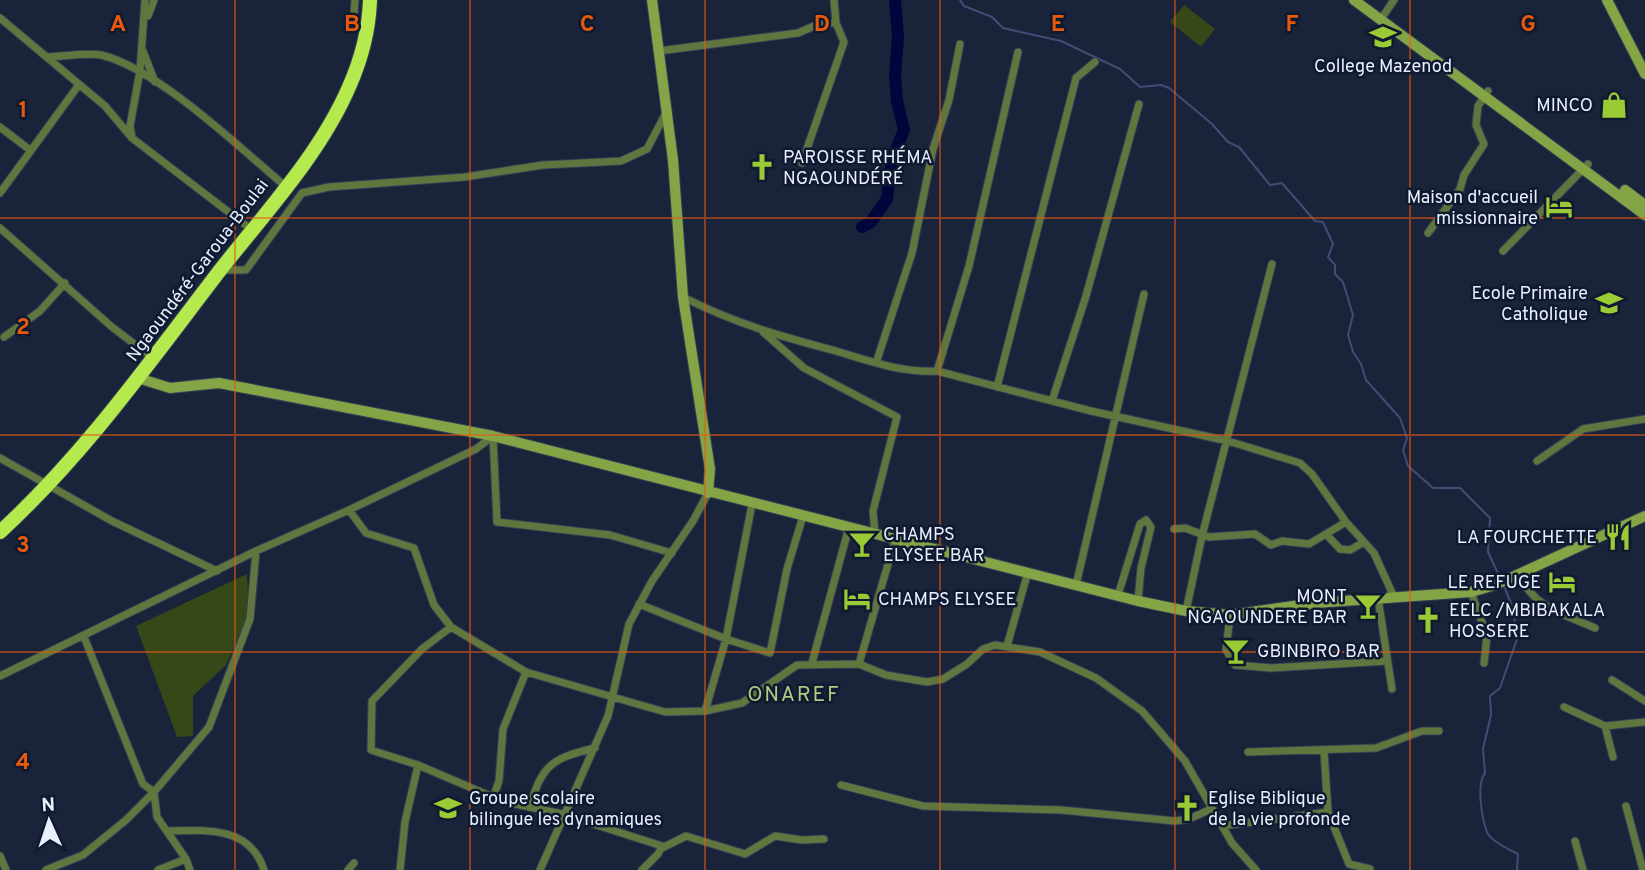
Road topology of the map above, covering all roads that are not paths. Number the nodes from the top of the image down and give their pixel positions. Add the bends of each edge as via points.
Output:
1 (145, 0) edge
2 (154, 0) edge
3 (355, 0) edge
4 (370, 0) edge
5 (652, 0) edge
6 (834, 0) edge
7 (1354, 0) edge
8 (1364, 0) edge
9 (1394, 0) edge
10 (1608, 0) edge
11 (354, 14) dead end
12 (1382, 17) junction
13 (0, 18) edge
14 (836, 23) junction
15 (144, 25) junction
16 (960, 44) dead end
17 (142, 47) junction
18 (659, 51) junction
19 (1018, 52) dead end
20 (1641, 54) edge
21 (47, 57) junction
22 (1095, 62) dead end
23 (140, 71) junction
24 (1645, 74) edge
25 (155, 82) junction
26 (78, 86) junction
27 (1486, 94) junction
28 (1139, 104) dead end
29 (667, 110) junction
30 (0, 127) edge
31 (132, 138) junction
32 (30, 150) junction
33 (802, 163) dead end
34 (1586, 167) junction
35 (285, 186) junction
36 (0, 193) edge
37 (1645, 205) edge
38 (1645, 215) edge
39 (0, 228) edge
40 (252, 230) junction
41 (1428, 233) dead end
42 (1503, 251) dead end
43 (1272, 264) dead end
44 (221, 270) junction
45 (65, 283) junction
46 (1144, 294) dead end
47 (683, 297) junction
48 (762, 330) junction
49 (4, 337) dead end
50 (155, 359) junction
51 (876, 363) junction
52 (937, 371) junction
53 (138, 378) junction
54 (997, 387) junction
55 (1052, 401) junction
56 (1115, 417) junction
57 (1645, 419) edge
58 (493, 436) junction
59 (1228, 441) junction
60 (0, 458) edge
61 (1537, 461) dead end
62 (49, 485) junction
63 (708, 493) junction
64 (752, 504) junction
65 (349, 510) junction
66 (803, 516) junction
67 (1645, 516) edge
68 (1346, 522) junction
69 (849, 527) junction
70 (1174, 529) dead end
71 (0, 533) edge
72 (874, 534) junction
73 (1326, 534) junction
74 (1202, 536) junction
75 (895, 540) junction
76 (1364, 542) junction
77 (256, 551) junction
78 (672, 553) junction
79 (217, 571) junction
80 (1028, 572) junction
81 (1520, 574) junction
82 (1127, 575) junction
83 (1140, 578) junction
84 (1076, 585) junction
85 (1471, 592) junction
86 (1118, 595) junction
87 (1378, 597) junction
88 (1395, 597) junction
89 (1138, 601) junction
90 (639, 604) junction
91 (1187, 608) junction
92 (441, 615) junction
93 (1230, 615) junction
94 (451, 627) junction
95 (1595, 628) dead end
96 (438, 634) junction
97 (84, 637) junction
98 (726, 639) junction
99 (1007, 646) junction
100 (1387, 661) junction
101 (812, 663) junction
102 (1484, 663) dead end
103 (859, 664) junction
104 (526, 672) junction
105 (0, 676) edge
106 (1612, 680) dead end
107 (1392, 689) dead end
108 (612, 699) junction
109 (1645, 701) edge
110 (1564, 706) dead end
111 (705, 711) junction
112 (1645, 722) edge
113 (1605, 726) junction
114 (1439, 731) dead end
115 (597, 744) junction
116 (1324, 751) junction
117 (1248, 752) dead end
118 (1613, 757) dead end
119 (418, 765) junction
120 (841, 785) dead end
121 (154, 792) junction
122 (493, 798) junction
123 (1626, 806) dead end
124 (530, 807) junction
125 (1211, 809) junction
126 (1328, 812) junction
127 (562, 814) junction
128 (1222, 826) junction
129 (168, 831) junction
130 (824, 839) dead end
131 (1574, 841) dead end
132 (662, 848) junction
133 (0, 856) edge
134 (186, 859) junction
135 (354, 863) dead end
136 (1370, 869) edge
137 (6, 870) edge
138 (46, 870) edge
139 (158, 870) edge
140 (190, 870) edge
141 (264, 870) edge
142 (348, 870) edge
143 (400, 870) edge
144 (540, 870) edge
145 (642, 870) edge
146 (1256, 870) edge
147 (1583, 870) edge
148 (1643, 870) edge

1 - 15 street
2 - 15 street
3 - 11 street
4 - 35 highway, Ngaoundéré-Garoua-Boulai via 363,49 349,87
5 - 18 street
6 - 14 street
7 - 12 street
8 - 12 street
9 - 12 street
10 - 20 street
12 - 27 street
13 - 21 street
14 - 18 street via 821,23 798,33
14 - 33 street via 844,43
15 - 17 street
16 - 51 street via 912,253
17 - 23 street
17 - 25 street
18 - 29 street
19 - 52 street via 969,266
20 - 24 street
21 - 23 street via 99,55
21 - 26 street
22 - 54 street via 1076,78
23 - 25 street
23 - 31 street
25 - 35 street
26 - 31 street via 105,106
26 - 32 street
27 - 34 street
27 - 41 street via 1478,106 1476,125 1484,144 1460,189
28 - 55 street
29 - 44 street via 647,149 621,161 543,165 302,193 246,270
29 - 47 street
30 - 32 street
31 - 40 street
32 - 36 street
34 - 37 street
34 - 38 street
34 - 42 street
35 - 40 highway, Ngaoundéré-Garoua-Boulai
39 - 45 street
40 - 44 highway, Ngaoundéré-Garoua-Boulai
43 - 59 street
44 - 50 highway, Ngaoundéré-Garoua-Boulai
45 - 49 street via 40,311
45 - 50 street
46 - 56 street
47 - 48 street via 733,322
47 - 63 street via 710,469
48 - 51 street
48 - 72 street via 804,368 897,417 873,511
50 - 53 highway, Ngaoundéré-Garoua-Boulai
51 - 52 street via 913,372
52 - 54 street
53 - 58 street via 170,388 229,384
53 - 62 highway, Ngaoundéré-Garoua-Boulai
54 - 55 street
55 - 56 street
56 - 59 street
56 - 84 street
57 - 61 street via 1583,429
58 - 63 street
58 - 65 street
58 - 78 street via 497,522 610,536
59 - 68 street via 1300,463
59 - 74 street
60 - 62 street
62 - 71 highway, Ngaoundéré-Garoua-Boulai
62 - 79 street
63 - 64 street
63 - 78 street
64 - 66 street
64 - 98 street
65 - 77 street
65 - 92 street via 366,533 414,548
66 - 69 street
66 - 98 street via 787,569 772,651
67 - 81 street
68 - 73 street
68 - 76 street
69 - 72 street
69 - 101 street
70 - 74 street via 1185,528
72 - 75 street
73 - 74 street via 1309,544 1282,541 1271,545 1255,534
73 - 76 street via 1340,550
74 - 91 street
75 - 80 street
75 - 103 street
76 - 88 street
77 - 79 street
77 - 121 street via 250,619 215,717
78 - 90 street
79 - 97 street
80 - 84 street
80 - 99 street
81 - 85 street
81 - 95 street via 1530,594 1542,604
82 - 83 street
82 - 83 street via 1140,524 1146,520 1151,527
82 - 86 street
83 - 89 street
84 - 86 street
85 - 88 street
85 - 102 street via 1487,636
86 - 89 street
87 - 88 street
87 - 93 street
87 - 100 street
89 - 91 street
90 - 98 street
90 - 108 street via 629,624
91 - 93 street
92 - 94 street
92 - 96 street
93 - 100 street via 1226,650 1235,665 1271,668
94 - 96 street
94 - 104 street
96 - 119 street via 383,688 370,709 371,750
97 - 105 street
97 - 121 street via 143,784
98 - 111 street
99 - 103 street via 983,649 943,679 927,682 886,675
99 - 125 street via 1040,652 1096,678 1142,711 1185,761
100 - 107 street
101 - 103 street
101 - 111 street via 791,668 741,703
104 - 108 street
104 - 122 street via 503,729
106 - 109 street
108 - 111 street via 665,712
108 - 115 street
110 - 113 street
112 - 113 street
113 - 118 street
114 - 116 street via 1422,731 1376,748
115 - 124 street via 549,766 537,783
115 - 127 street
116 - 117 street
116 - 126 street
119 - 122 street
119 - 143 street
120 - 125 street via 923,806 1097,812 1175,821
121 - 129 street via 157,817
121 - 138 street via 83,855
122 - 124 street
123 - 148 street
124 - 127 street
125 - 128 street
126 - 128 street
126 - 136 street via 1349,864
127 - 132 street
127 - 144 street
128 - 146 street
129 - 134 street
129 - 141 street via 209,830 237,836 253,848
130 - 132 street via 775,836 745,854 686,836
131 - 147 street
132 - 145 street
133 - 137 street
134 - 139 street
134 - 140 street
135 - 142 street

